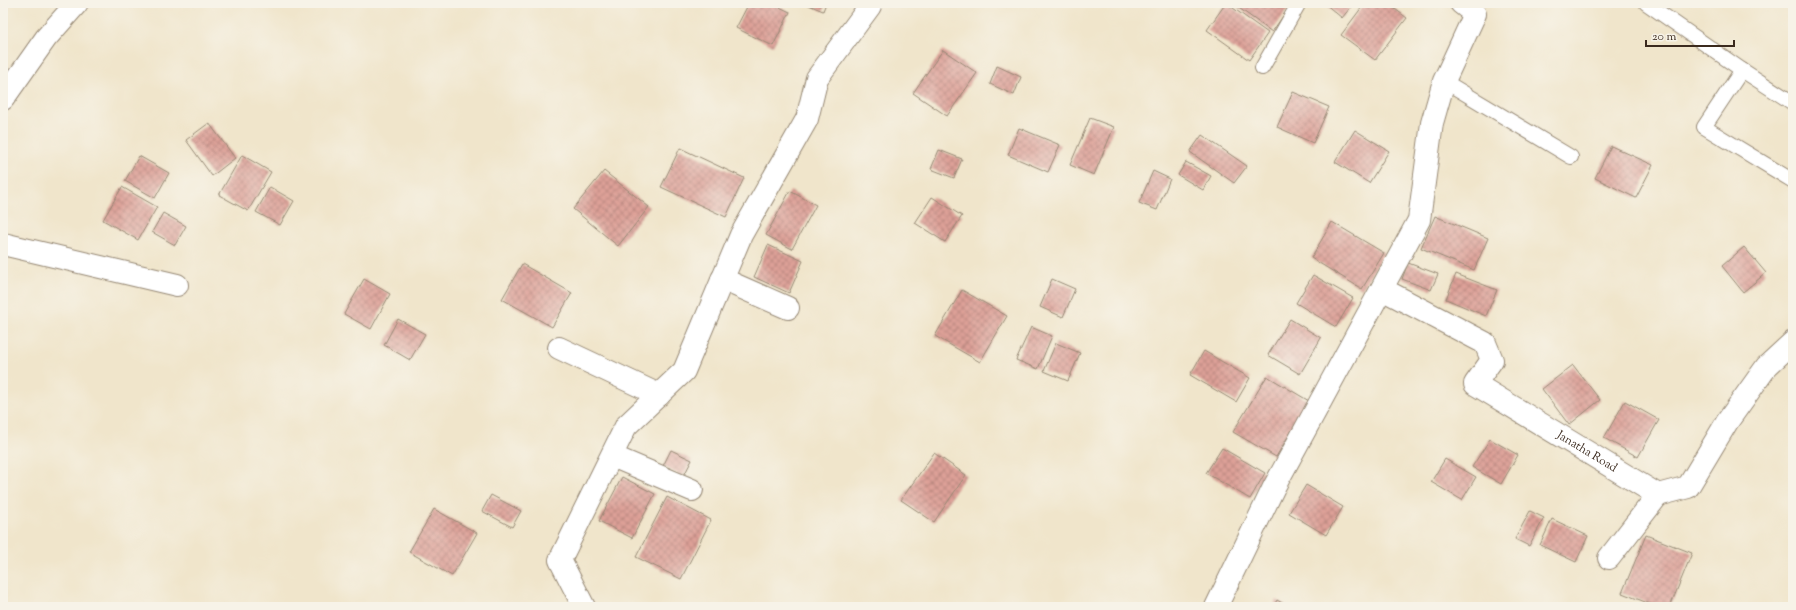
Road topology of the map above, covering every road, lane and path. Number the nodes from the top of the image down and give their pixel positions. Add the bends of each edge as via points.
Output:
1 (77, 3) edge
2 (870, 3) edge
3 (1299, 3) edge
4 (1646, 3) edge
5 (1475, 7) edge
6 (1262, 68) dead end
7 (1742, 70) junction
8 (1444, 81) junction
9 (3, 100) edge
10 (1793, 103) edge
11 (1571, 156) dead end
12 (1793, 181) edge
13 (3, 244) edge
14 (722, 279) junction
15 (177, 285) dead end
16 (1382, 289) junction
17 (788, 308) dead end
18 (1793, 342) edge
19 (559, 348) dead end
20 (659, 395) junction
21 (612, 456) junction
22 (692, 490) dead end
23 (1658, 495) junction
24 (1609, 558) dead end
25 (584, 607) edge
26 (1216, 607) edge

1 - 9 street via 46,38
2 - 14 street via 817,78 807,119 741,235
3 - 6 lane
4 - 7 lane
5 - 8 street
7 - 10 lane
7 - 12 lane via 1704,126
8 - 11 lane
8 - 16 street via 1432,122 1419,220
13 - 15 street
14 - 17 street
14 - 20 street via 684,371
16 - 23 street, Janatha Road via 1485,343 1492,360 1475,384
16 - 26 street via 1274,487
18 - 23 street via 1767,366 1727,422 1688,487
19 - 20 street
20 - 21 street via 626,426
21 - 22 street
21 - 25 street via 560,560
23 - 24 street

